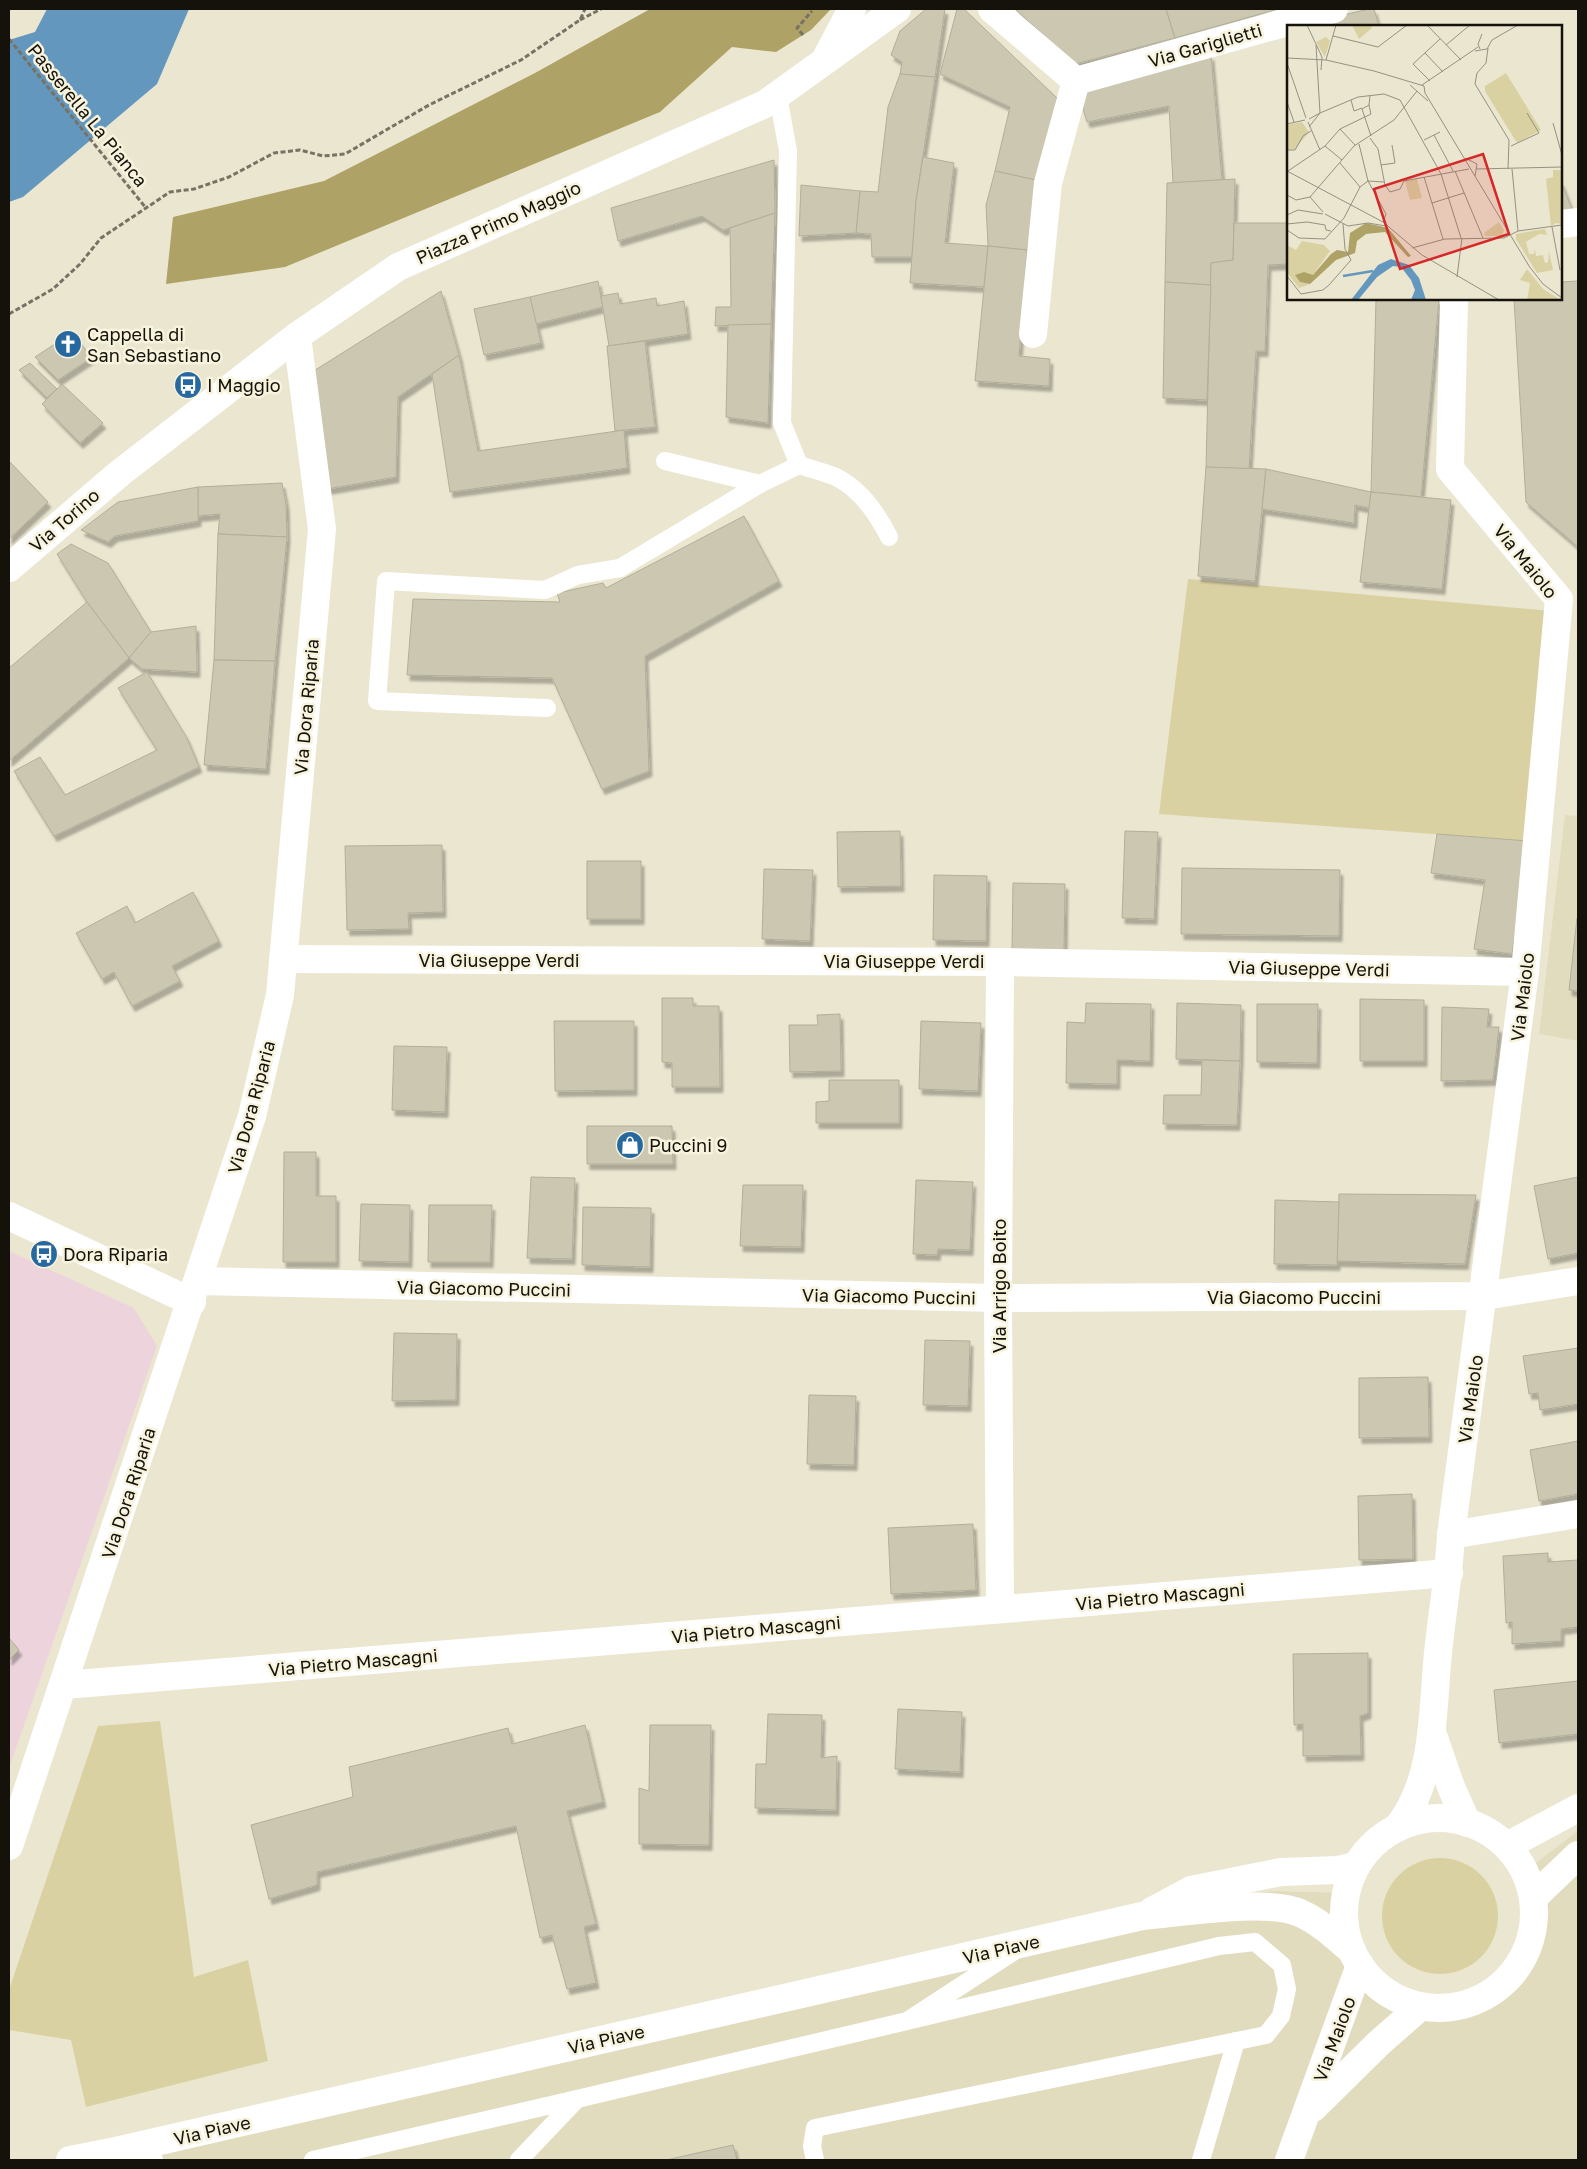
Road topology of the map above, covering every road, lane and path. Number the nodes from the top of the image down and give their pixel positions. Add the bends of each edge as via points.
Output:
1 (585, 9) edge
2 (602, 9) edge
3 (852, 9) edge
4 (897, 9) edge
5 (992, 9) edge
6 (1334, 9) edge
7 (580, 20) junction
8 (9, 39) edge
9 (824, 61) junction
10 (1076, 81) junction
11 (778, 96) junction
12 (146, 208) junction
13 (1578, 222) edge
14 (1562, 224) edge
15 (1454, 300) edge
16 (9, 314) edge
17 (1033, 334) dead end
18 (296, 336) junction
19 (665, 461) dead end
20 (799, 465) junction
21 (120, 473) joint
22 (760, 484) junction
23 (889, 537) dead end
24 (9, 568) edge
25 (548, 708) dead end
26 (283, 959) junction
27 (1000, 962) junction
28 (1525, 972) junction
29 (9, 1216) edge
30 (1578, 1281) edge
31 (195, 1292) junction
32 (1484, 1296) junction
33 (998, 1298) junction
34 (1578, 1514) edge
35 (1451, 1535) junction
36 (1449, 1573) junction
37 (1000, 1609) junction
38 (64, 1685) junction
39 (1432, 1732) junction
40 (1578, 1808) edge
41 (1468, 1823) junction
42 (1397, 1828) junction
43 (9, 1846) edge
44 (1507, 1846) junction
45 (1578, 1855) edge
46 (1356, 1866) junction
47 (1534, 1897) junction
48 (1142, 1916) junction
49 (1026, 1943) junction
50 (1356, 1958) junction
51 (1420, 2007) junction
52 (907, 2021) junction
53 (1236, 2041) junction
54 (577, 2099) junction
55 (1308, 2112) junction
56 (92, 2157) edge
57 (154, 2160) edge
58 (313, 2160) edge
59 (519, 2160) edge
60 (815, 2160) edge
61 (1201, 2160) edge
62 (1289, 2160) edge

1 - 7 path
2 - 7 path
3 - 9 street
4 - 9 street, Piazza Primo Maggio
5 - 10 street
6 - 10 street, Via Gariglietti
7 - 12 path via 522,60 429,105 345,154 323,156 300,150 274,153 229,177 194,189 170,192
8 - 12 path, Passerella La Pianca
9 - 11 street, Piazza Primo Maggio
10 - 17 street via 1048,183
11 - 18 street, Piazza Primo Maggio via 398,267
11 - 20 lane via 788,151 782,423
12 - 16 path via 101,238 80,264 53,289
13 - 14 street
15 - 28 street, Via Maiolo via 1450,469 1560,599
18 - 21 street, Piazza Primo Maggio
18 - 26 street, Via Dora Riparia via 322,529
19 - 22 lane
20 - 22 lane
20 - 23 lane via 836,477 862,497 878,515
21 - 24 street, Via Torino
22 - 25 lane via 620,568 578,575 545,590 386,580 377,701
26 - 27 street, Via Giuseppe Verdi
26 - 31 street, Via Dora Riparia via 280,996 252,1116
27 - 28 street, Via Giuseppe Verdi
27 - 33 street, Via Arrigo Boito
28 - 32 street, Via Maiolo
29 - 31 street
30 - 32 street, Via Giacomo Puccini
31 - 33 street, Via Giacomo Puccini
31 - 38 street, Via Dora Riparia
32 - 33 street, Via Giacomo Puccini
32 - 35 street, Via Maiolo
33 - 37 street, Via Arrigo Boito
34 - 35 street
35 - 36 street, Via Maiolo
36 - 37 street, Via Pietro Mascagni
36 - 39 street, Via Maiolo via 1438,1652
37 - 38 street, Via Pietro Mascagni
38 - 43 street, Via Dora Riparia
39 - 41 street, Via Maiolo via 1451,1787
39 - 42 street, Via Maiolo via 1419,1790 1410,1812
40 - 44 street
41 - 42 street via 1455,1819 1424,1819
41 - 44 street via 1483,1828
42 - 46 street via 1374,1844
44 - 47 street via 1525,1871
45 - 47 street
46 - 48 street, Via Piave via 1338,1870 1280,1872 1190,1890
46 - 50 street via 1346,1893 1344,1922
47 - 51 street, Via Piave via 1533,1932 1523,1959 1504,1984 1467,2004 1450,2008
48 - 49 street, Via Piave
48 - 50 street, Via Piave via 1274,1906 1298,1912 1325,1927
49 - 52 lane
49 - 56 street, Via Piave
50 - 51 street, Via Piave via 1369,1978 1392,1996
50 - 55 street, Via Maiolo
51 - 55 street, Via Maiolo
52 - 53 lane via 1219,1946 1254,1942 1282,1965 1287,1989 1281,2016 1266,2035
52 - 54 lane
53 - 60 lane via 815,2128 812,2146
53 - 61 lane
54 - 58 lane
54 - 59 lane
55 - 62 street, Via Maiolo
56 - 57 lane

